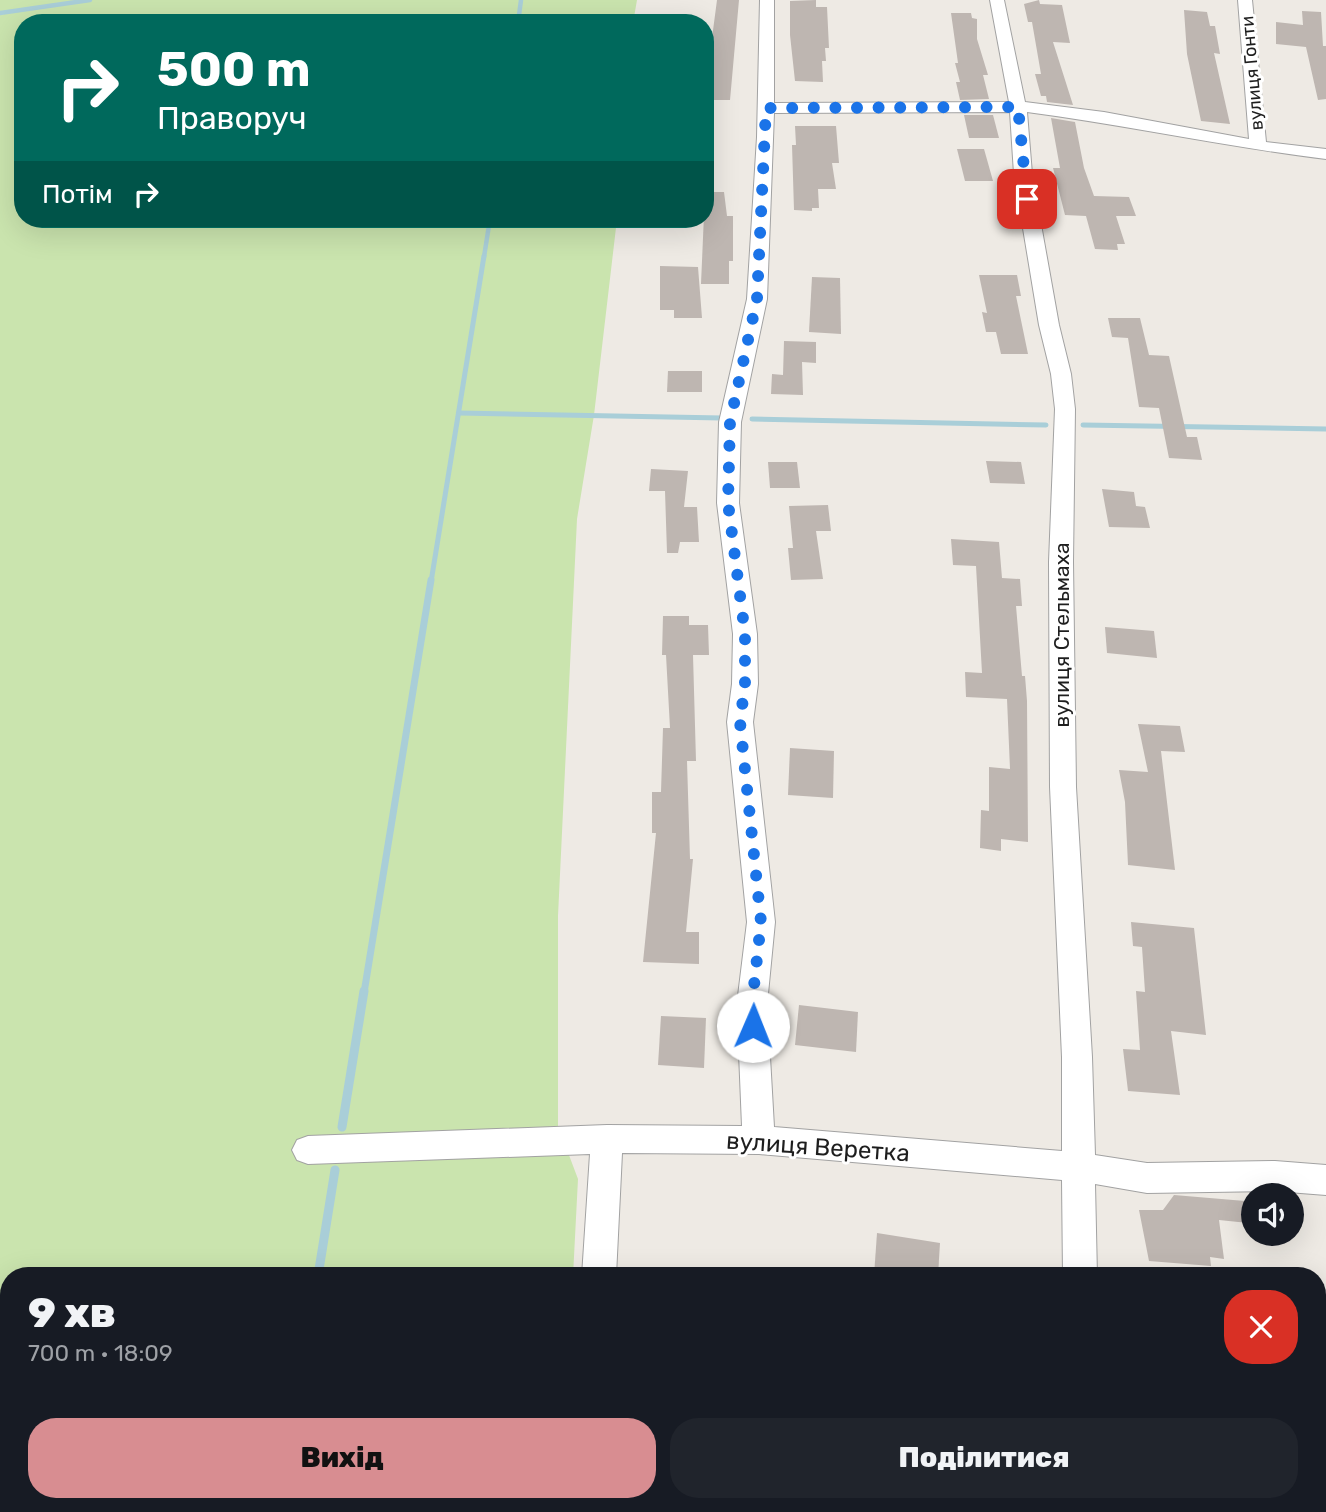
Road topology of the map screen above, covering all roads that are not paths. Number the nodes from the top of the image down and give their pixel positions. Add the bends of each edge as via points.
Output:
1 (767, 0) edge
2 (997, 0) edge
3 (1245, 0) edge
4 (1018, 107) junction
5 (766, 108) junction
6 (1258, 146) junction
7 (1326, 154) edge
8 (607, 1139) junction
9 (759, 1140) junction
10 (309, 1150) dead end
11 (1080, 1167) junction
12 (1326, 1180) edge
13 (600, 1267) edge
14 (1080, 1267) edge

1 - 5 street
2 - 4 street, вулиця Стельмаха
3 - 6 street, вулиця Гонти
4 - 5 street
4 - 6 street via 1104,117
4 - 11 street, вулиця Стельмаха via 1023,174 1065,409 1063,787
5 - 9 street via 757,299 730,422 728,503 745,634 740,722 761,922 752,1004
6 - 7 street
8 - 9 street, вулиця Веретка
8 - 10 street, вулиця Веретка
8 - 13 street
9 - 11 street, вулиця Веретка
11 - 12 street, вулиця Веретка via 1147,1178
11 - 14 street, вулиця Стельмаха

